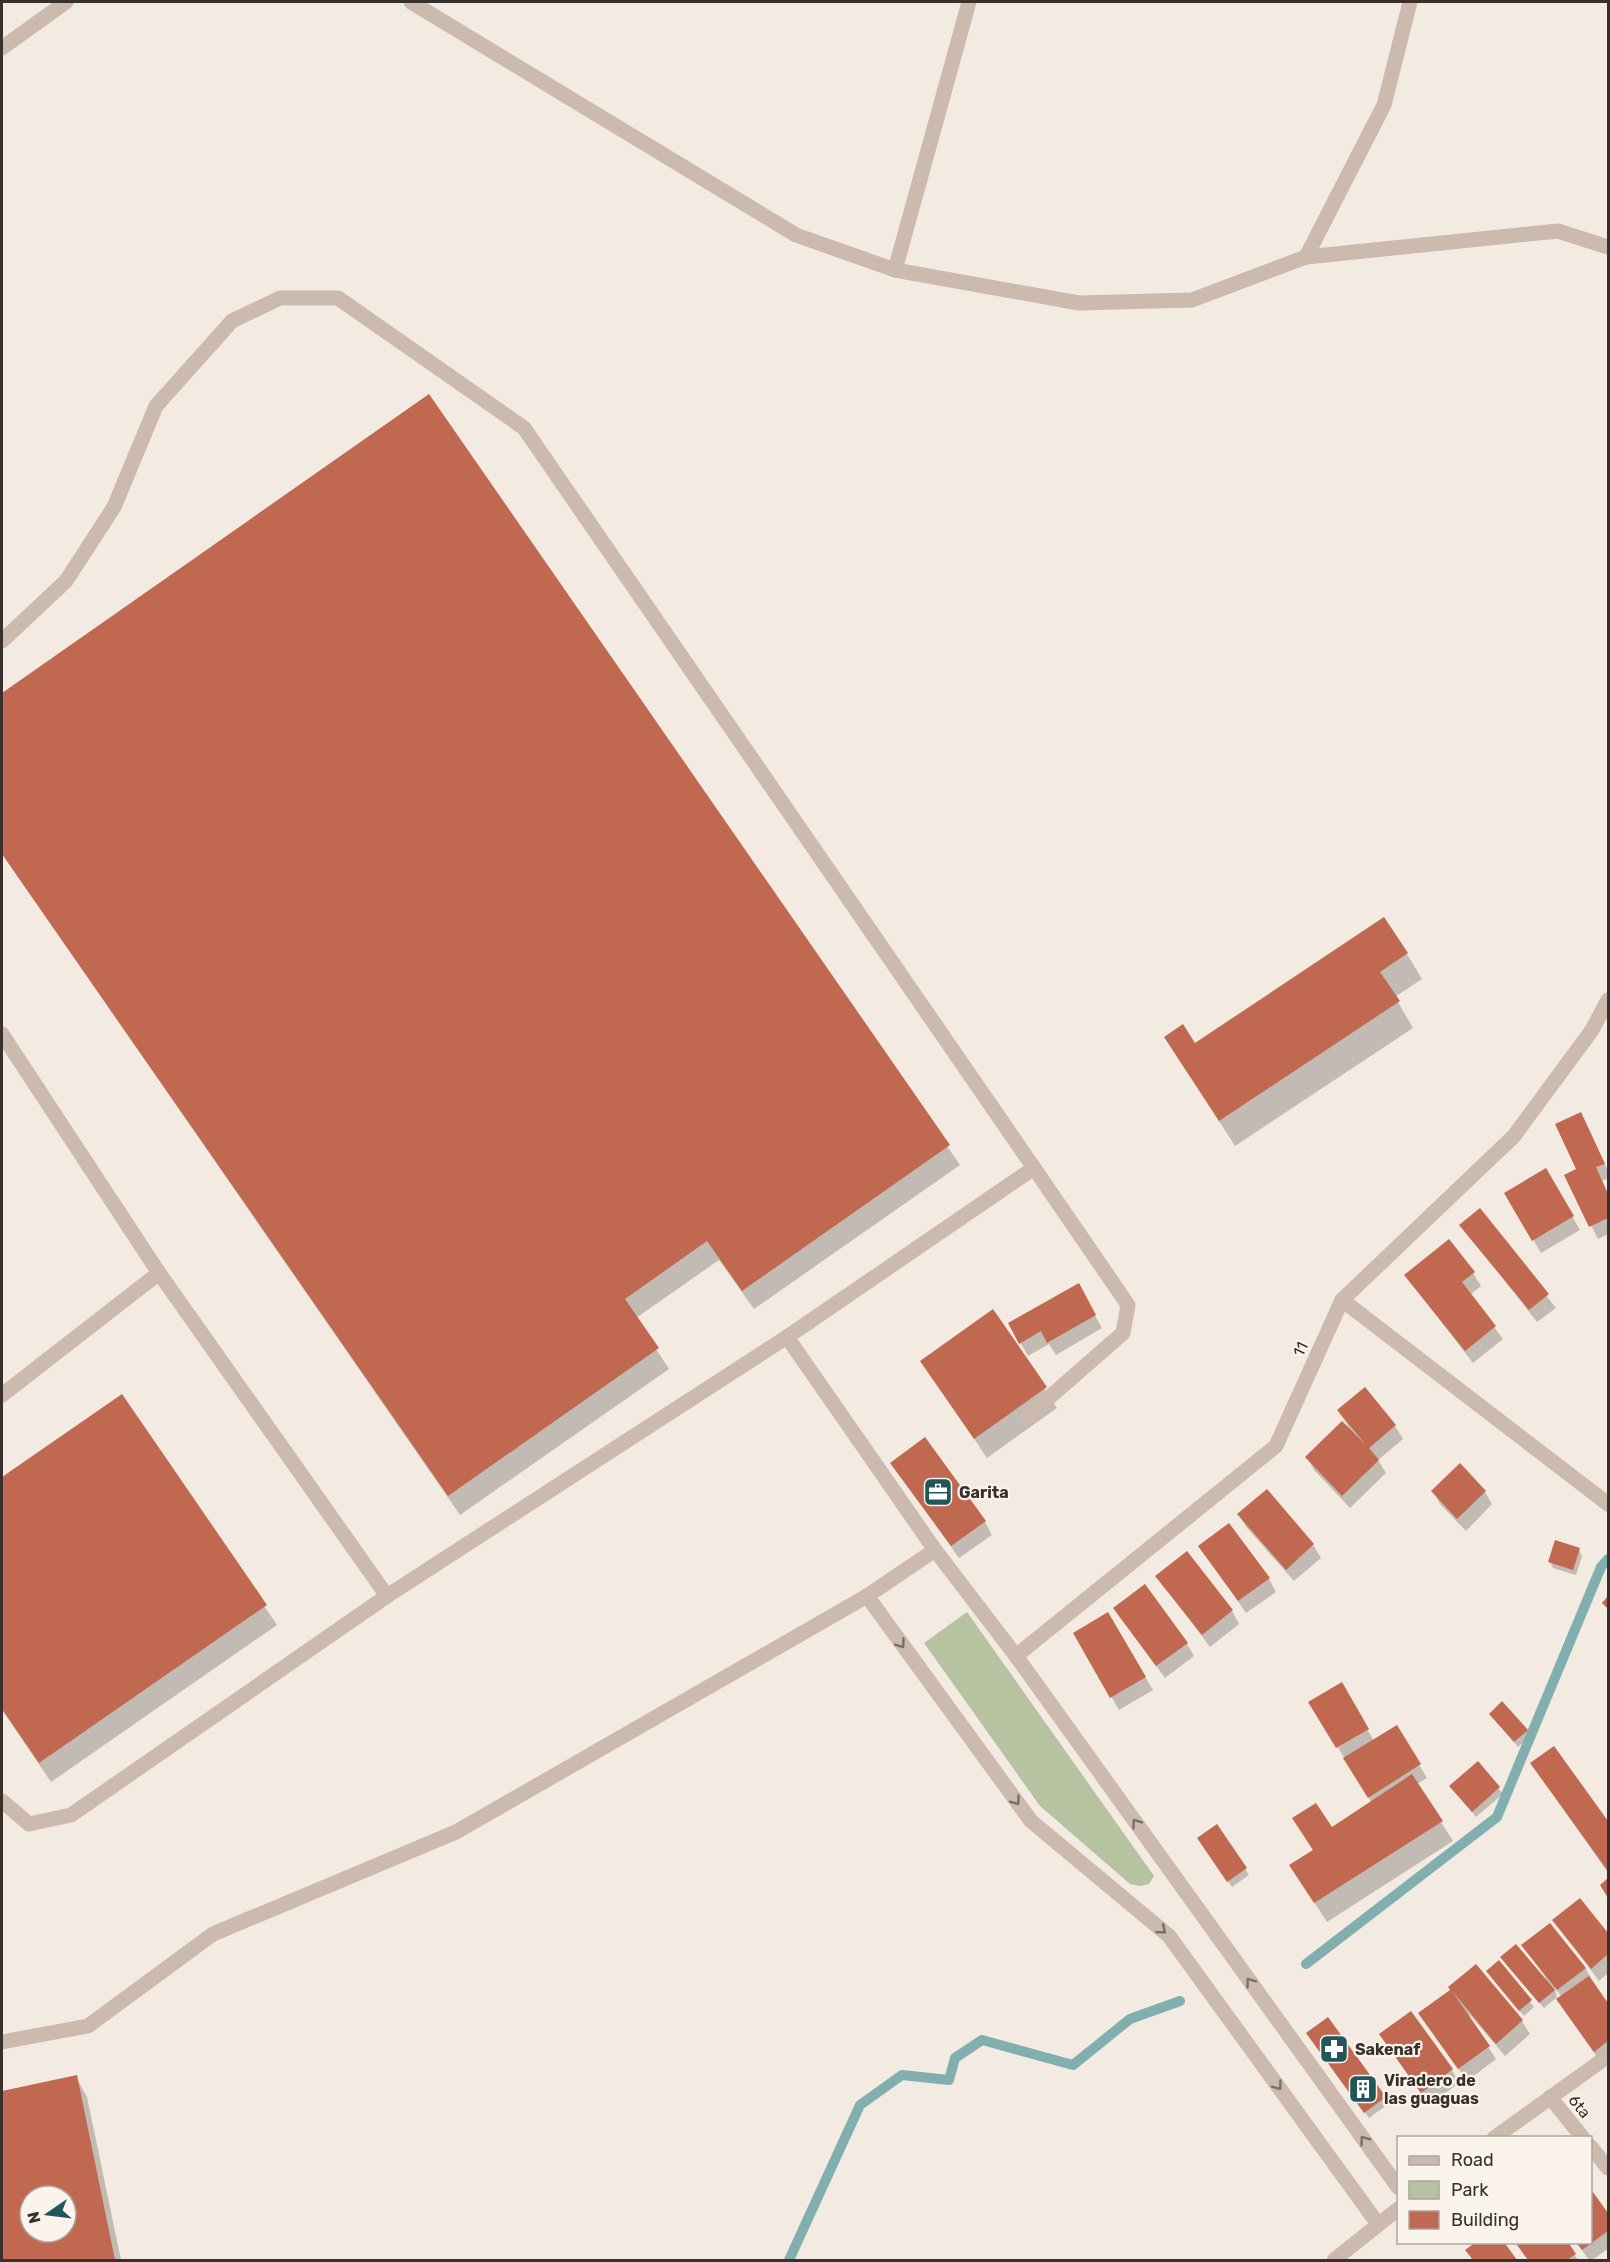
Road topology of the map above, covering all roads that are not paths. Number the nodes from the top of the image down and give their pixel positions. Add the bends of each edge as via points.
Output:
1 (66, 2) edge
2 (411, 2) edge
3 (969, 2) edge
4 (1410, 2) edge
5 (2, 48) edge
6 (1608, 247) edge
7 (1306, 257) junction
8 (895, 270) junction
9 (2, 641) edge
10 (1608, 1000) edge
11 (1608, 1028) edge
12 (1592, 1030) junction
13 (2, 1034) edge
14 (1034, 1168) junction
15 (159, 1273) junction
16 (1342, 1299) junction
17 (787, 1337) junction
18 (2, 1395) edge
19 (1028, 1416) dead end
20 (1608, 1504) edge
21 (935, 1551) junction
22 (387, 1596) junction
23 (867, 1596) junction
24 (1016, 1656) junction
25 (2, 1801) edge
26 (2, 2042) edge
27 (1608, 2056) edge
28 (1550, 2097) junction
29 (1497, 2136) edge
30 (1581, 2136) edge
31 (1592, 2148) edge
32 (1608, 2168) edge
33 (1397, 2186) edge
34 (1397, 2210) edge
35 (1378, 2224) junction
36 (1334, 2260) edge

1 - 5 street
2 - 8 street via 796,235
3 - 8 street
4 - 7 street via 1384,105
6 - 7 street via 1558,231
7 - 8 street via 1192,300 1079,303
9 - 14 street via 66,582 114,507 156,406 232,321 280,298 338,298 524,429
10 - 12 street, 11
11 - 12 street
12 - 16 street, 11 via 1514,1136
13 - 15 street
14 - 17 street
14 - 19 street via 1128,1305 1123,1333
15 - 18 street
15 - 22 street
16 - 20 street
16 - 24 street, 11 via 1276,1446
17 - 21 street
17 - 22 street
21 - 23 street
21 - 24 street
22 - 25 street via 71,1815 29,1824
23 - 26 street via 456,1832 213,1934 88,2026
23 -> 35 street via 1031,1821 1169,1936
33 -> 24 street
27 - 28 street
28 - 29 street
28 - 30 street, 6ta
31 - 32 street
34 - 35 street
35 - 36 street

